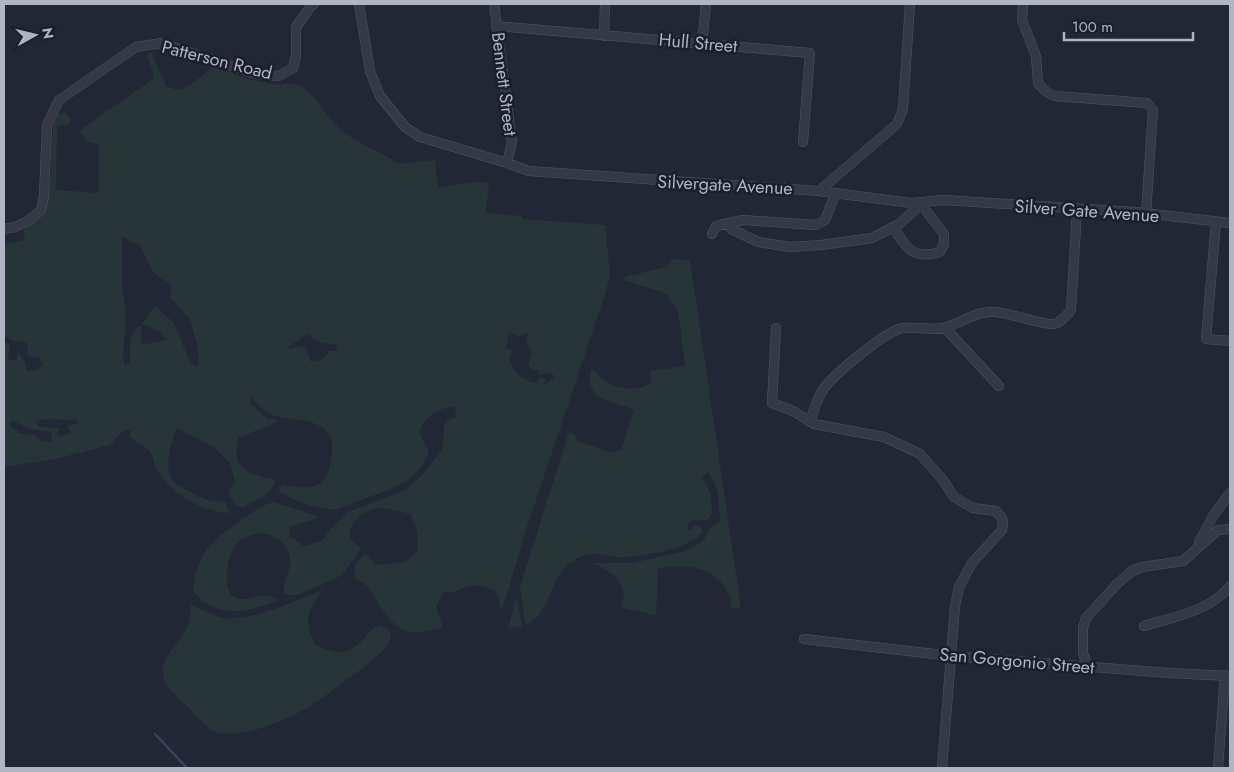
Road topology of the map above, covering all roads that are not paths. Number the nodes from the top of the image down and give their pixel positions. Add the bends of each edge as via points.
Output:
1 (314, 4) edge
2 (359, 4) edge
3 (494, 4) edge
4 (605, 4) edge
5 (706, 4) edge
6 (910, 4) edge
7 (1023, 4) edge
8 (496, 26) junction
9 (604, 36) junction
10 (702, 44) junction
11 (803, 142) dead end
12 (507, 163) junction
13 (819, 190) junction
14 (836, 194) junction
15 (944, 200) joint
16 (922, 202) junction
17 (1077, 210) junction
18 (1146, 214) junction
19 (1216, 222) junction
20 (728, 223) junction
21 (1230, 223) edge
22 (893, 227) junction
23 (4, 229) edge
24 (712, 234) dead end
25 (776, 328) dead end
26 (945, 328) junction
27 (1230, 341) edge
28 (999, 386) dead end
29 (810, 422) junction
30 (1230, 493) edge
31 (1230, 529) edge
32 (1194, 551) junction
33 (1230, 586) edge
34 (1144, 626) dead end
35 (804, 639) dead end
36 (952, 656) junction
37 (1088, 666) junction
38 (1228, 675) edge
39 (942, 768) edge
40 (1218, 768) edge

1 - 23 street, Patterson Road via 296,27 293,68 279,76 255,74 162,43 136,47 115,60 60,100 47,125 41,210 28,221
2 - 12 street via 372,78 380,96 405,127 420,137
3 - 8 street, Bennett Street
4 - 9 street
5 - 10 street
6 - 13 street via 903,110 897,124
7 - 18 street via 1022,20 1036,56 1038,83 1045,91 1054,96 1148,103 1153,110
8 - 9 street, Hull Street
8 - 12 street, Bennett Street via 512,142
9 - 10 street, Hull Street
10 - 11 street, Hull Street via 810,53
12 - 13 street, Silvergate Avenue via 529,171
13 - 14 street, Silvergate Avenue
14 - 16 street, Silvergate Avenue
14 - 20 street via 825,220 816,225 743,220
15 - 16 street, Silvergate Avenue
15 - 17 street, Silver Gate Avenue
16 - 22 street
16 - 22 street via 944,234 940,252 919,254 906,248
17 - 18 street, Silver Gate Avenue
17 - 26 street via 1071,310 1063,319 1052,324 994,312 973,314
18 - 19 street, Silver Gate Avenue
19 - 21 street, Silver Gate Avenue
19 - 27 street via 1206,339
20 - 22 street via 731,229 758,242 790,247 872,238
20 - 24 street via 716,226
25 - 29 street via 772,404 793,411
26 - 28 street
26 - 29 street via 916,327 899,330 884,338 836,374 821,393
29 - 36 street via 884,437 920,454 954,497 973,508 996,511 1002,518 1002,530 972,563 959,587
30 - 32 street
31 - 32 street via 1218,530
32 - 37 street via 1183,561 1132,571 1117,584 1086,618 1084,653
33 - 34 street via 1213,602 1196,610
35 - 36 street, San Gorgonio Street
36 - 37 street, San Gorgonio Street
36 - 39 street
37 - 38 street, San Gorgonio Street via 1169,674
38 - 40 street

